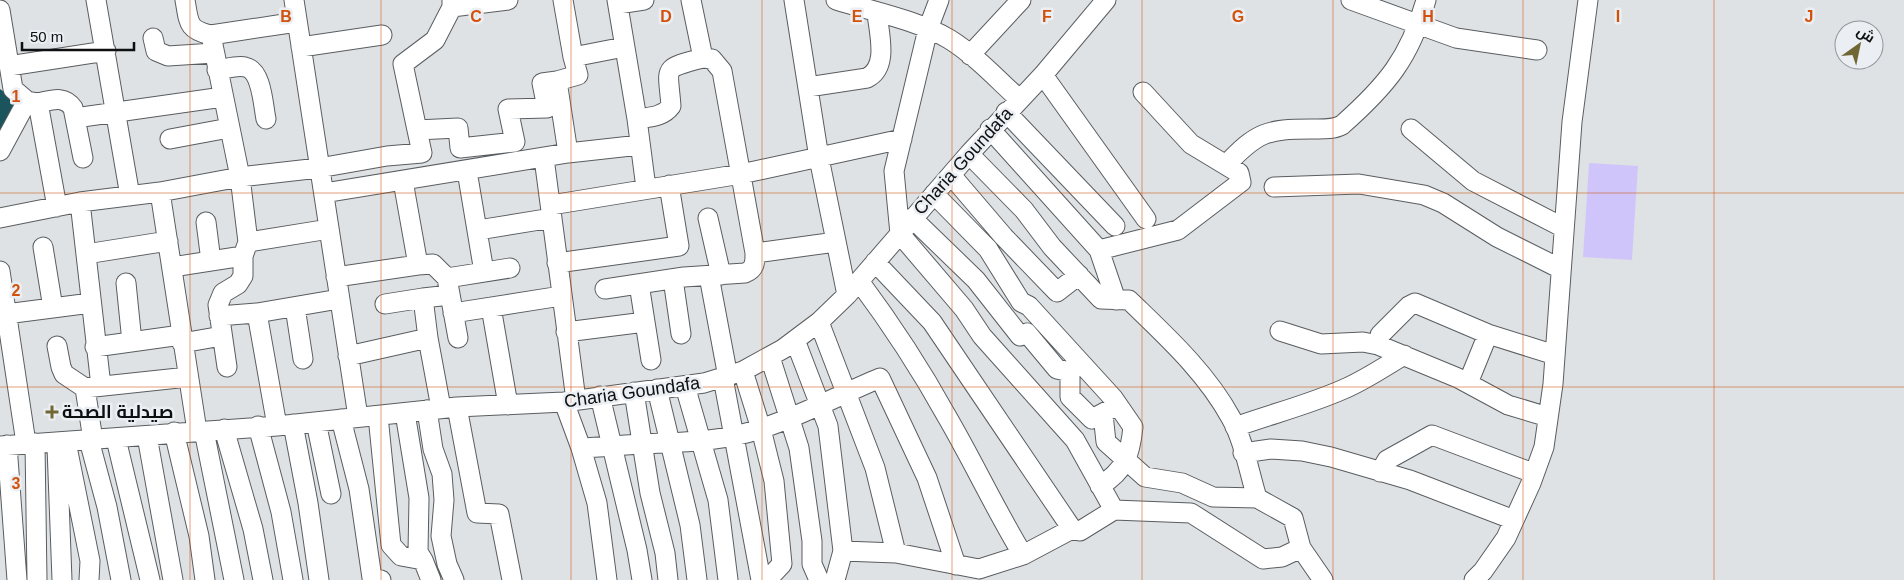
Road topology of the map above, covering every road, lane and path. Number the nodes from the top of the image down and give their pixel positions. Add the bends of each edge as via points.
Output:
1 (96, 0) edge
2 (185, 0) edge
3 (294, 0) edge
4 (508, 0) edge
5 (563, 0) edge
6 (644, 0) edge
7 (691, 0) edge
8 (794, 0) edge
9 (836, 0) edge
10 (940, 0) edge
11 (1020, 0) edge
12 (1106, 0) edge
13 (1351, 0) edge
14 (1426, 0) edge
15 (1588, 0) edge
16 (617, 2) edge
17 (452, 3) edge
18 (0, 10) edge
19 (877, 13) junction
20 (297, 22) junction
21 (1418, 25) junction
22 (928, 29) junction
23 (382, 34) dead end
24 (153, 38) dead end
25 (301, 47) junction
26 (624, 47) junction
27 (1537, 50) dead end
28 (106, 51) junction
29 (214, 52) junction
30 (970, 55) junction
31 (573, 57) junction
32 (703, 58) junction
33 (9, 66) junction
34 (1043, 75) junction
35 (557, 81) junction
36 (808, 87) junction
37 (1144, 92) dead end
38 (223, 97) junction
39 (33, 102) junction
40 (1012, 106) junction
41 (117, 112) junction
42 (75, 118) junction
43 (266, 119) dead end
44 (637, 119) junction
45 (229, 128) junction
46 (990, 129) junction
47 (1411, 129) dead end
48 (417, 130) junction
49 (170, 139) dead end
50 (902, 139) junction
51 (640, 145) junction
52 (0, 151) edge
53 (568, 153) junction
54 (969, 154) junction
55 (83, 158) dead end
56 (544, 158) junction
57 (819, 158) junction
58 (1226, 165) junction
59 (319, 168) junction
60 (467, 171) junction
61 (741, 174) junction
62 (951, 175) junction
63 (240, 176) junction
64 (403, 181) junction
65 (669, 185) junction
66 (646, 188) junction
67 (1274, 188) dead end
68 (160, 192) junction
69 (324, 193) junction
70 (934, 194) junction
71 (130, 196) junction
72 (80, 202) junction
73 (57, 207) junction
74 (552, 212) junction
75 (0, 218) edge
76 (708, 218) dead end
77 (912, 218) junction
78 (1146, 219) dead end
79 (206, 222) dead end
80 (1116, 226) dead end
81 (1564, 228) junction
82 (329, 229) junction
83 (478, 230) junction
84 (900, 234) junction
85 (168, 241) junction
86 (836, 242) junction
87 (679, 246) junction
88 (43, 247) dead end
89 (245, 249) junction
90 (1099, 250) junction
91 (755, 253) junction
92 (86, 254) junction
93 (211, 261) junction
94 (875, 262) junction
95 (557, 263) junction
96 (418, 265) junction
97 (172, 267) junction
98 (510, 268) dead end
99 (1561, 269) junction
100 (0, 271) edge
101 (484, 272) junction
102 (1080, 275) junction
103 (715, 276) junction
104 (336, 277) junction
105 (678, 278) junction
106 (126, 284) dead end
107 (639, 284) junction
108 (853, 288) junction
109 (605, 289) dead end
110 (2, 294) edge
111 (450, 295) junction
112 (560, 296) junction
113 (423, 298) junction
114 (340, 299) junction
115 (1116, 300) junction
116 (91, 303) junction
117 (385, 304) dead end
118 (295, 307) junction
119 (491, 307) junction
120 (53, 308) junction
121 (257, 313) junction
122 (6, 314) junction
123 (219, 316) junction
124 (645, 322) junction
125 (819, 322) junction
126 (1280, 331) dead end
127 (566, 332) junction
128 (681, 334) dead end
129 (1488, 334) junction
130 (1380, 335) dead end
131 (222, 336) junction
132 (428, 338) junction
133 (458, 338) dead end
134 (182, 339) junction
135 (795, 340) junction
136 (132, 342) junction
137 (58, 346) dead end
138 (6, 347) edge
139 (94, 347) junction
140 (1404, 355) junction
141 (348, 356) junction
142 (1555, 356) junction
143 (770, 357) junction
144 (303, 359) dead end
145 (651, 360) dead end
146 (227, 367) dead end
147 (731, 375) junction
148 (188, 377) junction
149 (1468, 384) junction
150 (685, 386) junction
151 (93, 387) junction
152 (656, 389) junction
153 (634, 392) junction
154 (846, 392) junction
155 (600, 396) junction
156 (570, 401) junction
157 (508, 405) junction
158 (820, 406) junction
159 (442, 408) junction
160 (1110, 409) junction
161 (405, 413) junction
162 (378, 416) junction
163 (790, 417) junction
164 (1548, 417) junction
165 (349, 418) junction
166 (316, 422) junction
167 (285, 425) junction
168 (258, 426) junction
169 (224, 428) junction
170 (1235, 428) junction
171 (761, 429) junction
172 (201, 431) junction
173 (174, 432) junction
174 (148, 436) junction
175 (735, 436) junction
176 (116, 438) junction
177 (91, 440) junction
178 (701, 441) junction
179 (31, 443) junction
180 (62, 443) junction
181 (669, 443) junction
182 (642, 444) junction
183 (4, 445) edge
184 (614, 447) junction
185 (581, 448) junction
186 (1243, 452) junction
187 (1126, 458) junction
188 (1380, 472) junction
189 (1533, 473) junction
190 (1100, 486) junction
191 (332, 494) dead end
192 (1257, 498) junction
193 (1114, 510) junction
194 (1514, 520) junction
195 (1072, 529) junction
196 (1301, 548) junction
197 (843, 551) junction
198 (896, 553) junction
199 (1023, 555) junction
200 (423, 560) junction
201 (956, 565) junction
202 (768, 579) edge
203 (17, 580) edge
204 (37, 580) edge
205 (62, 580) edge
206 (89, 580) edge
207 (121, 580) edge
208 (150, 580) edge
209 (173, 580) edge
210 (205, 580) edge
211 (234, 580) edge
212 (263, 580) edge
213 (293, 580) edge
214 (319, 580) edge
215 (381, 580) edge
216 (431, 580) edge
217 (454, 580) edge
218 (512, 580) edge
219 (607, 580) edge
220 (642, 580) edge
221 (668, 580) edge
222 (697, 580) edge
223 (728, 580) edge
224 (819, 580) edge
225 (835, 580) edge
226 (1323, 580) edge
227 (1474, 580) edge

1 - 28 street
2 - 29 street via 188,21
3 - 20 street
4 - 17 street
5 - 31 street
6 - 16 street
7 - 32 street
8 - 36 street
9 - 19 street
10 - 22 street
11 - 30 street
12 - 34 street, Charia Goundafa
13 - 21 street
14 - 21 street
15 - 81 street via 1572,122
16 - 26 street
17 - 48 street via 435,40 403,64
18 - 33 street
19 - 22 street
19 - 36 street via 881,61 875,74
20 - 25 street
20 - 29 street
21 - 27 street via 1474,42
21 - 58 street via 1402,62 1392,76 1342,125 1321,130 1283,129 1257,136
22 - 30 street via 949,39
22 - 50 street
23 - 25 street
24 - 29 street via 156,51 163,55
25 - 59 street
26 - 31 street
26 - 44 street
28 - 33 street
28 - 41 street
29 - 38 street
29 - 43 street via 252,70 257,77
30 - 40 street
31 - 35 street via 578,75
32 - 44 street via 674,65 670,69 671,106 667,112
32 - 61 street via 712,60 722,71
33 - 39 street via 13,90
34 - 40 street, Charia Goundafa
34 - 78 street
35 - 48 street via 542,83 548,108 508,109 515,142 460,148 458,128
35 - 53 street
36 - 57 street
37 - 58 street via 1191,144
38 - 41 street
38 - 45 street
39 - 42 street via 65,100 73,108
39 - 52 street
39 - 73 street
40 - 46 street, Charia Goundafa
40 - 80 street
41 - 42 street
41 - 71 street
42 - 55 street
44 - 51 street
45 - 49 street
45 - 63 street
46 - 54 street, Charia Goundafa
46 - 90 street
47 - 81 street via 1473,181
48 - 59 street via 422,153
50 - 57 street
50 - 84 street via 894,171
51 - 53 street
51 - 66 street
53 - 56 street
54 - 62 street, Charia Goundafa
54 - 102 street via 1024,210 1052,248
56 - 60 street
56 - 74 street
57 - 61 street
57 - 86 street
58 - 90 street via 1241,176 1239,186 1178,230
59 - 63 street
59 - 69 street
60 - 64 street
60 - 83 street
61 - 65 street
61 - 91 street
62 - 70 street, Charia Goundafa
62 - 102 street via 1057,292
63 - 68 street
63 - 89 street
64 - 69 street
64 - 96 street
65 - 66 street
65 - 87 street
66 - 74 street
67 - 99 street via 1359,184 1424,195
68 - 71 street
68 - 85 street
69 - 82 street
70 - 77 street, Charia Goundafa
70 - 160 street via 988,249 1021,302 1030,306
71 - 72 street
72 - 73 street
72 - 92 street
73 - 75 street
74 - 83 street
74 - 95 street
76 - 103 street
77 - 84 street, Charia Goundafa
77 - 160 street via 976,280 1020,336 1027,333 1058,369 1070,372 1070,398 1092,419
79 - 93 street
81 - 99 street
82 - 89 street
82 - 104 street
83 - 101 street
84 - 94 street, Charia Goundafa
84 - 190 street via 964,309 982,336 1075,440
85 - 92 street
85 - 97 street
86 - 91 street
86 - 108 street
87 - 95 street
87 - 105 street
88 - 120 street
89 - 93 street
89 - 123 street via 243,276 220,298
90 - 115 street
91 - 103 street via 755,264 750,271
92 - 116 street
93 - 97 street
94 - 108 street, Charia Goundafa
94 - 195 street via 932,322
95 - 112 street
96 - 104 street
96 - 111 street via 434,264
97 - 134 street
98 - 101 street
99 - 142 street
100 - 110 street
101 - 111 street
102 - 115 street via 1101,299
103 - 105 street
103 - 147 street
104 - 114 street
105 - 107 street
105 - 128 street
106 - 136 street
107 - 109 street
107 - 124 street
108 - 125 street, Charia Goundafa
108 - 199 street via 909,352
110 - 122 street
111 - 113 street
111 - 119 street
111 - 133 street
112 - 119 street
112 - 127 street
113 - 117 street
113 - 132 street
114 - 118 street
114 - 141 street
115 - 170 street via 1129,300 1179,349 1213,387
116 - 120 street
116 - 139 street
118 - 121 street
118 - 144 street
119 - 157 street
120 - 122 street
121 - 123 street
121 - 167 street
122 - 138 street
123 - 131 street
124 - 127 street
124 - 145 street
125 - 135 street, Charia Goundafa
125 - 154 street
126 - 140 street via 1321,344 1363,342
127 - 156 street
129 - 130 street via 1415,303
129 - 142 street
129 - 149 street
131 - 134 street
131 - 146 street
132 - 141 street
132 - 159 street
134 - 136 street
134 - 148 street
135 - 143 street, Charia Goundafa
135 - 158 street
136 - 139 street
137 - 151 street via 64,374
138 - 179 street
139 - 151 street
140 - 149 street
140 - 170 street via 1344,389
141 - 165 street
142 - 164 street
143 - 147 street, Charia Goundafa
143 - 163 street
147 - 150 street, Charia Goundafa
147 - 171 street
147 - 175 street
148 - 151 street
148 - 172 street
149 - 164 street via 1508,405
150 - 152 street, Charia Goundafa
150 - 178 street
151 - 177 street
152 - 153 street, Charia Goundafa
152 - 181 street
153 - 155 street, Charia Goundafa
153 - 182 street
154 - 158 street
154 - 198 street via 876,468
154 - 201 street via 880,378 927,478
155 - 156 street, Charia Goundafa
155 - 184 street
156 - 157 street, Charia Goundafa
156 - 185 street
157 - 159 street, Charia Goundafa
158 - 163 street
158 - 197 street via 828,426
159 - 161 street, Charia Goundafa
159 - 217 street via 433,448 442,474 441,536
159 - 218 street via 476,513 499,514
160 - 187 street via 1106,442
160 - 187 street via 1133,427
161 - 162 street, Charia Goundafa
161 - 200 street via 420,498 418,552
162 - 165 street, Charia Goundafa
162 - 200 street via 391,545 401,556
163 - 171 street
163 - 224 street via 812,541 812,564
164 - 189 street via 1544,447
165 - 166 street, Charia Goundafa
165 - 215 street via 372,578
166 - 167 street, Charia Goundafa
166 - 191 street
167 - 168 street, Charia Goundafa
167 - 214 street via 308,503
168 - 169 street, Charia Goundafa
168 - 213 street via 281,512
169 - 172 street, Charia Goundafa
169 - 212 street via 253,529
170 - 186 street
171 - 175 street
171 - 202 street via 774,481 782,564
172 - 173 street, Charia Goundafa
172 - 211 street
173 - 174 street, Charia Goundafa
173 - 210 street via 199,536
174 - 176 street, Charia Goundafa
174 - 209 street
175 - 178 street
175 - 202 street
176 - 177 street, Charia Goundafa
176 - 208 street
177 - 180 street, Charia Goundafa
177 - 207 street
178 - 181 street
178 - 223 street via 718,500
179 - 180 street, Charia Goundafa
179 - 183 street, Charia Goundafa
179 - 204 street
180 - 205 street
180 - 206 street via 90,561
181 - 182 street
181 - 222 street via 690,525
182 - 184 street
182 - 221 street
183 - 203 street
184 - 185 street
184 - 220 street
185 - 219 street via 597,503
186 - 188 street via 1302,451
186 - 192 street
187 - 190 street via 1117,475
187 - 192 street via 1144,477 1182,483 1213,496
188 - 189 street via 1387,460 1432,435
188 - 194 street via 1410,480
189 - 194 street
190 - 193 street
192 - 196 street via 1293,518
193 - 195 street via 1080,531
193 - 196 street via 1191,513 1263,559 1282,557
194 - 227 street via 1506,538
195 - 199 street
196 - 226 street
197 - 198 street
197 - 225 street
198 - 201 street
199 - 201 street via 979,569
200 - 216 street

